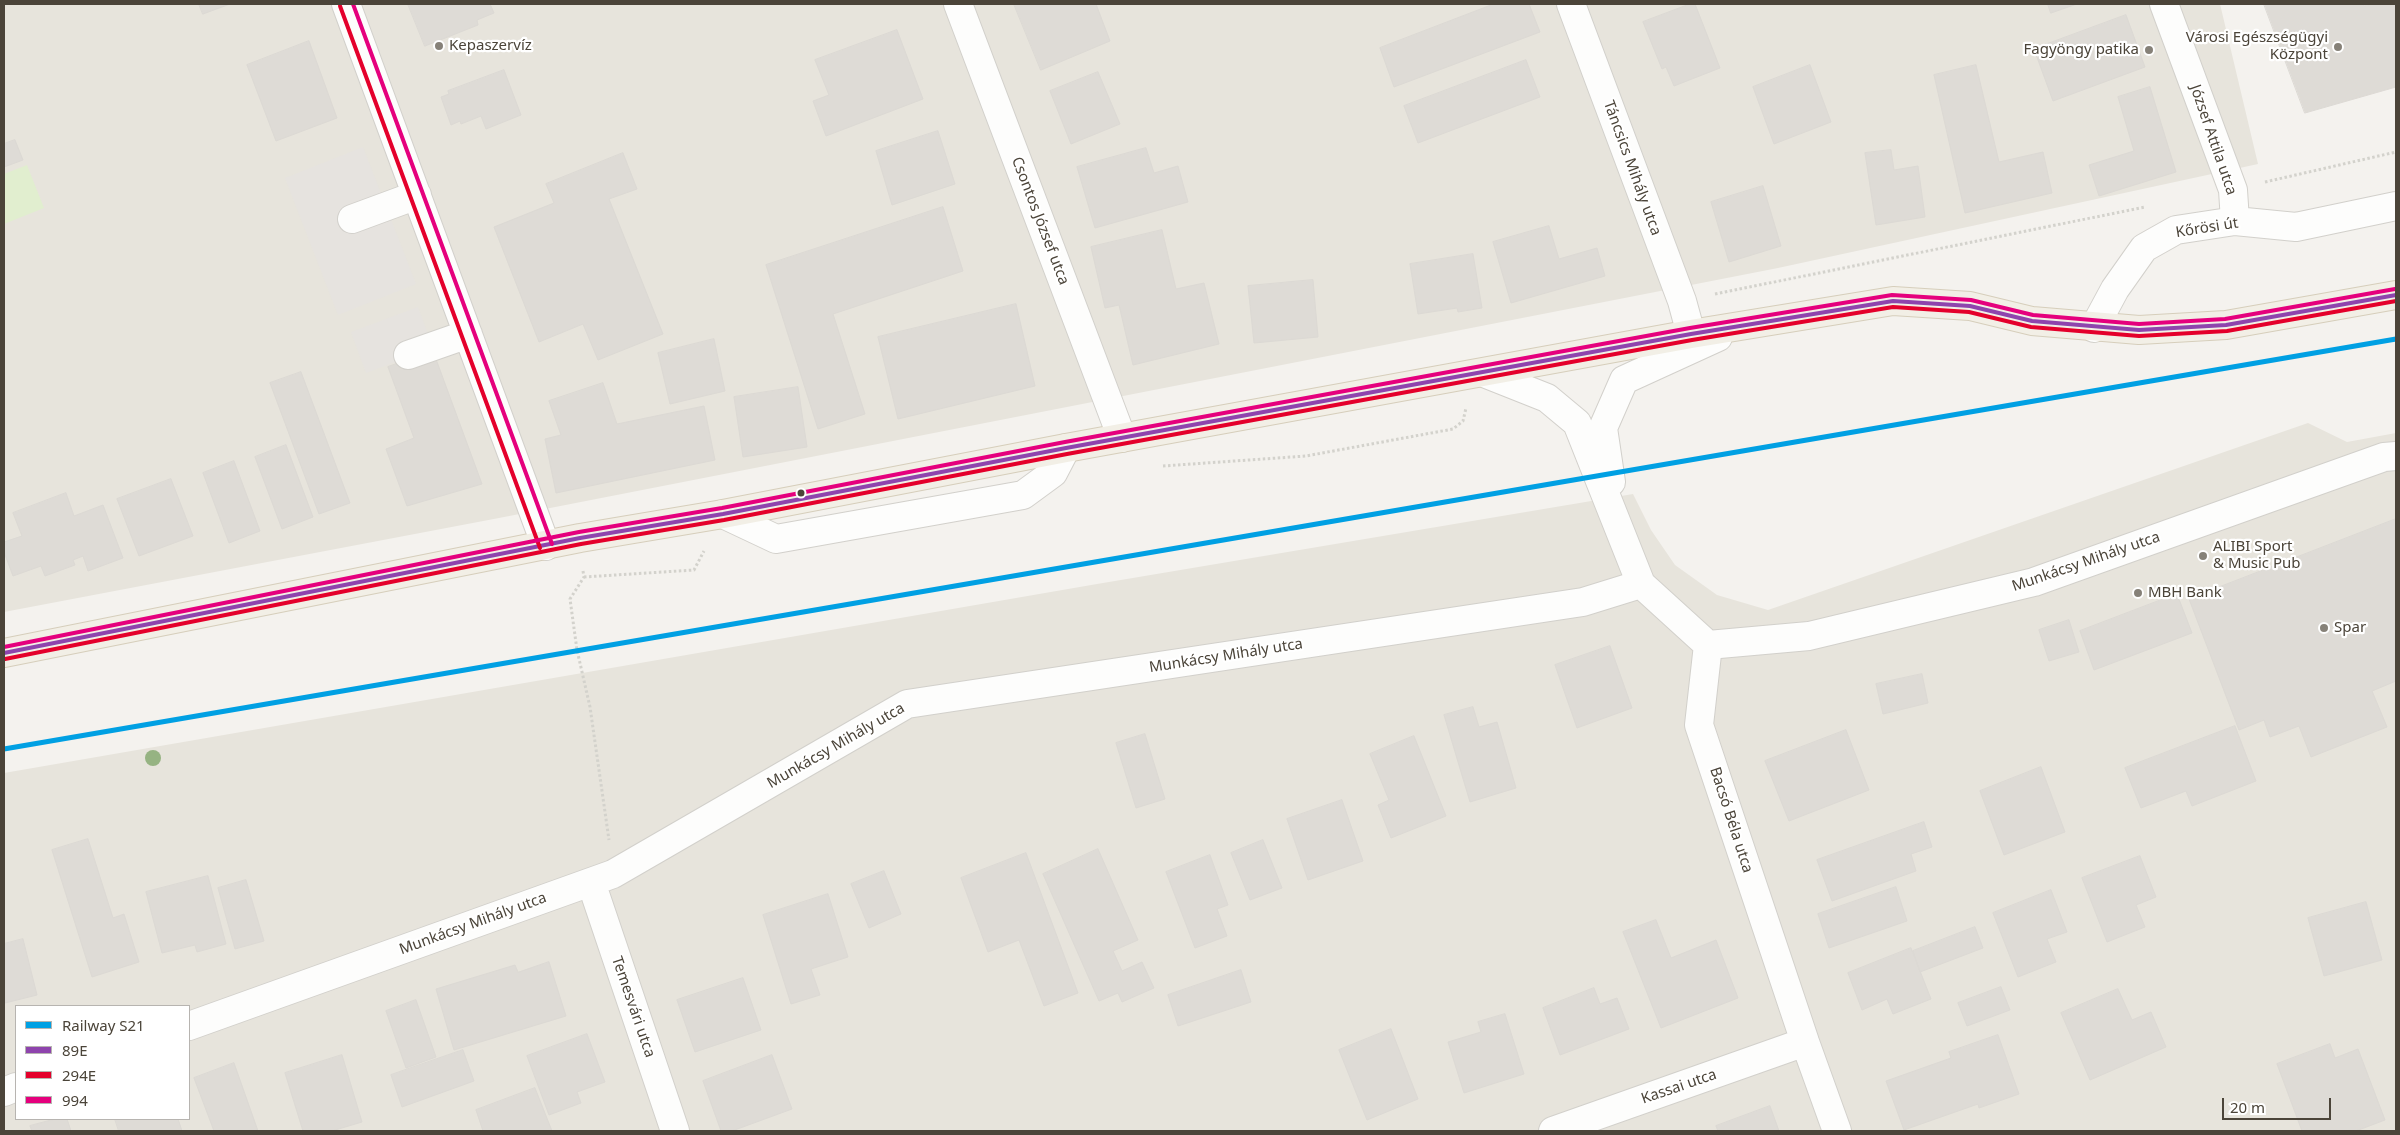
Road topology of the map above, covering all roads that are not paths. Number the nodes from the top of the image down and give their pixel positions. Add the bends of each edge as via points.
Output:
1 (346, 4) edge
2 (958, 4) edge
3 (1571, 4) edge
4 (2164, 4) edge
5 (416, 195) junction
6 (2396, 206) edge
7 (352, 219) dead end
8 (2235, 222) junction
9 (2396, 295) edge
10 (1746, 324) junction
11 (2094, 328) junction
12 (468, 334) junction
13 (1691, 334) junction
14 (408, 355) dead end
15 (1478, 374) junction
16 (1122, 438) junction
17 (1066, 448) junction
18 (2396, 456) edge
19 (723, 514) junction
20 (1620, 530) junction
21 (546, 546) junction
22 (1641, 584) junction
23 (1708, 645) junction
24 (4, 653) edge
25 (602, 878) junction
26 (190, 1026) edge
27 (1804, 1042) junction
28 (675, 1131) edge
29 (1553, 1131) edge
30 (1837, 1131) edge

1 - 5 street
2 - 16 street, Csontos József utca
3 - 13 street, Táncsics Mihály utca via 1682,301
4 - 8 street, József Attila utca via 2232,190
5 - 7 street
5 - 12 street
6 - 8 street, Kőrösi út via 2296,227
8 - 11 street, Kőrösi út via 2176,230 2144,248 2115,289
9 - 11 main road via 2226,325 2139,330
10 - 11 main road via 1893,301 1970,306 2032,321
10 - 13 main road
10 - 20 street via 1624,380 1603,428
12 - 14 street
12 - 21 street
13 - 15 main road
15 - 16 main road
15 - 20 street via 1547,398 1577,423
16 - 17 main road
17 - 19 main road
17 - 19 street via 1053,473 1024,495 776,539
18 - 23 street, Munkácsy Mihály utca via 2384,457 2034,582 1809,636
19 - 21 main road
20 - 22 street
21 - 24 main road
22 - 23 street
22 - 25 street, Munkácsy Mihály utca via 1583,602 907,704
23 - 27 street, Bacsó Béla utca via 1699,725
25 - 26 street, Munkácsy Mihály utca
25 - 28 street, Temesvári utca
27 - 29 street, Kassai utca
27 - 30 street, Bacsó Béla utca

